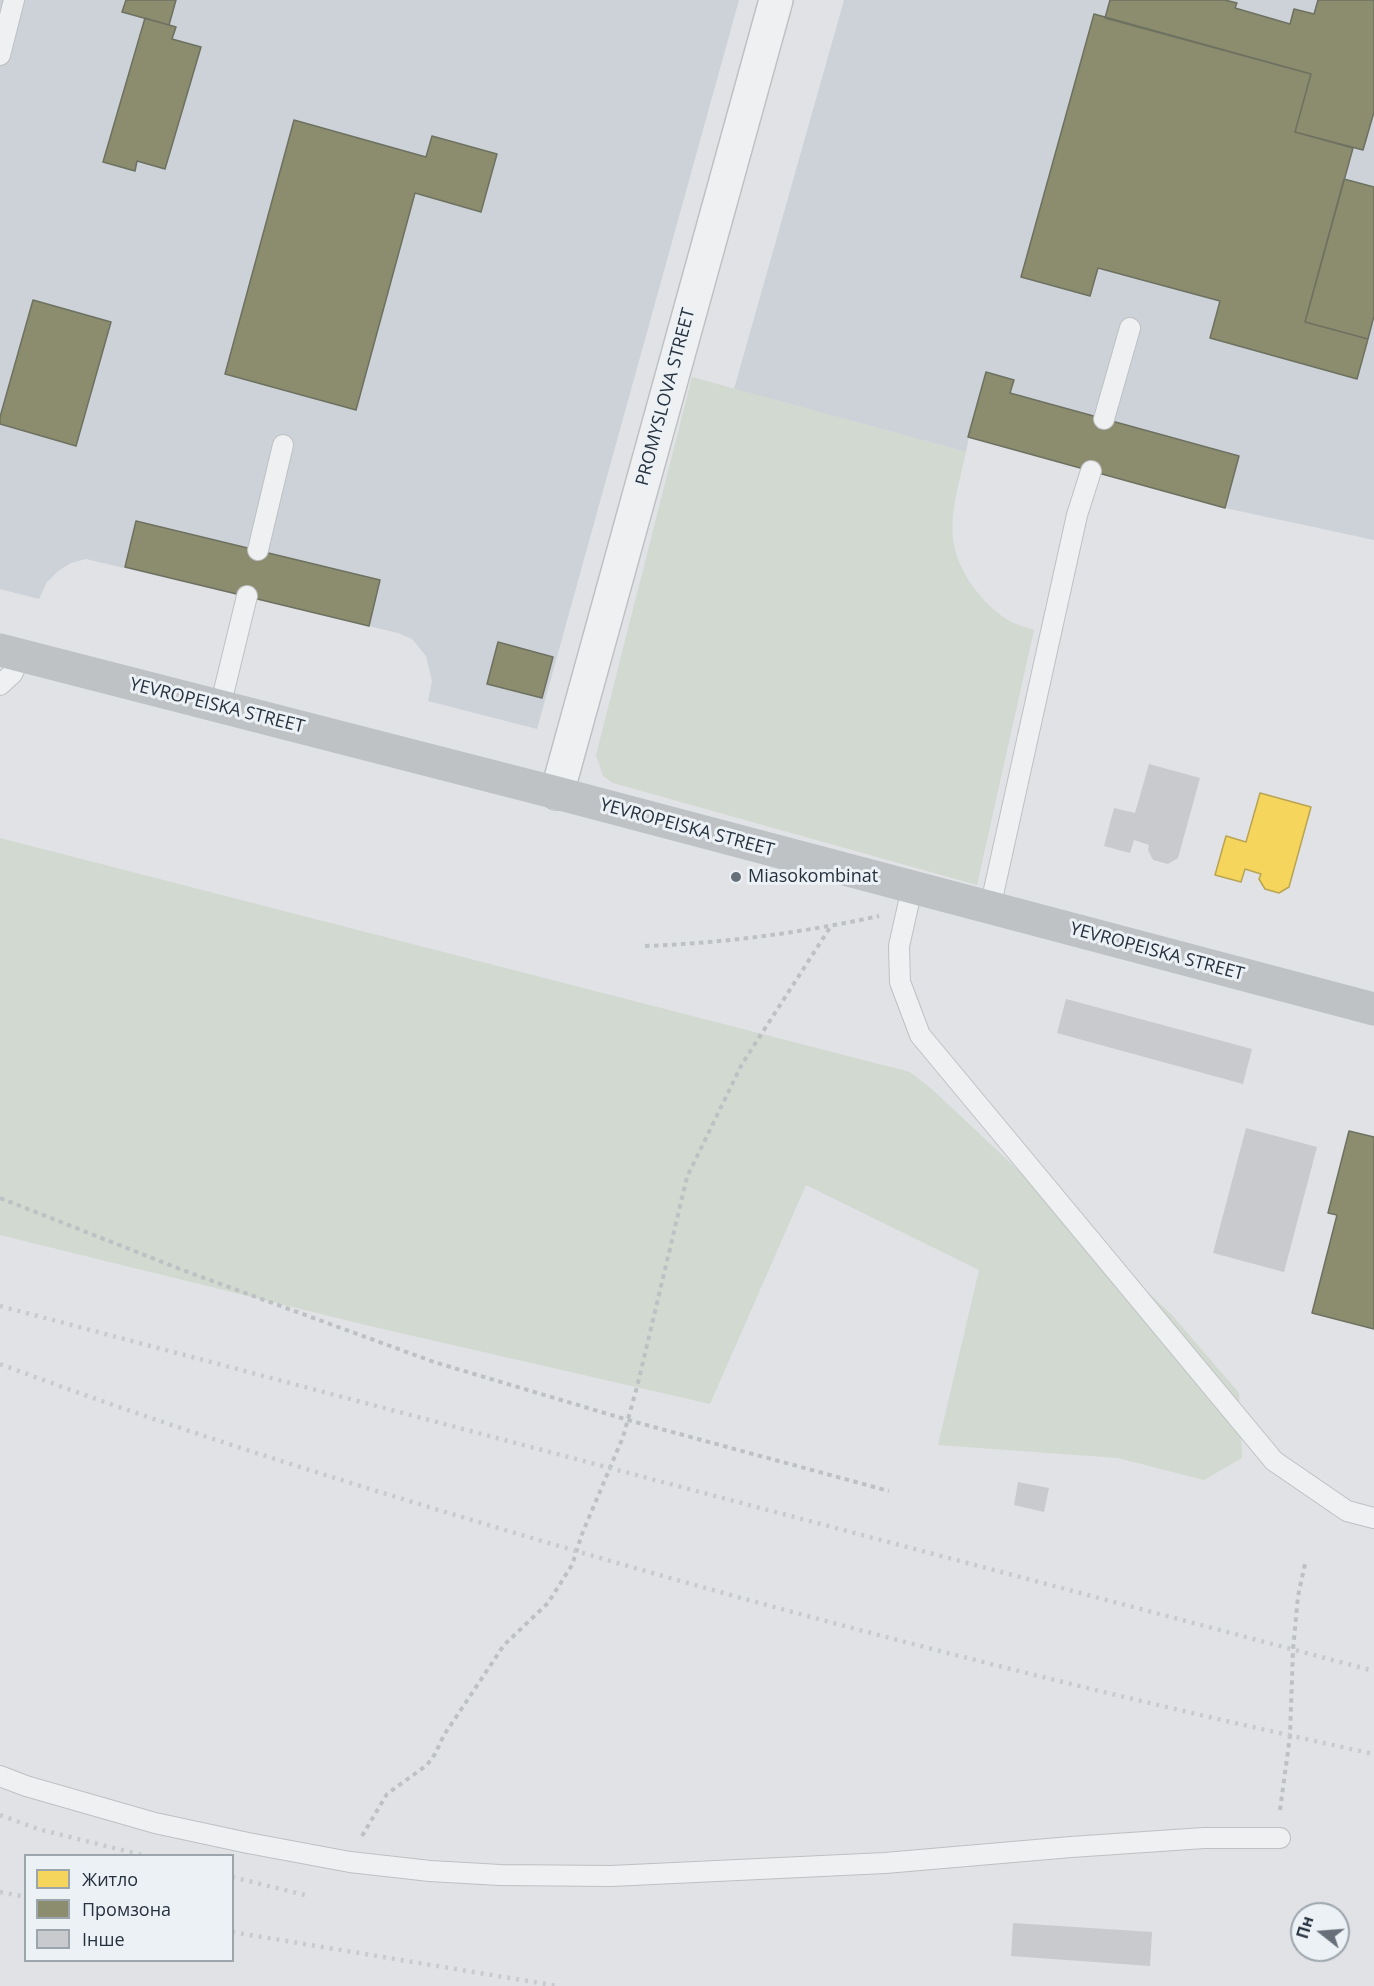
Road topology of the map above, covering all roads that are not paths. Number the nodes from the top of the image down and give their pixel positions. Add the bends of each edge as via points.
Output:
1 (14, 0) edge
2 (776, 0) edge
3 (0, 55) edge
4 (1130, 328) dead end
5 (1104, 419) dead end
6 (283, 444) dead end
7 (1091, 471) dead end
8 (258, 550) dead end
9 (247, 596) dead end
10 (11, 653) edge
11 (0, 685) edge
12 (220, 707) junction
13 (556, 793) junction
14 (909, 899) junction
15 (990, 908) junction
16 (1374, 1009) edge
17 (1374, 1518) edge
18 (0, 1776) edge
19 (1280, 1838) road end

1 - 3 lane
2 - 13 street, PROMYSLOVA STREET
4 - 5 lane
6 - 8 lane
7 - 15 lane via 1077,515
9 - 12 lane
10 - 11 lane via 12,674
10 - 12 main road, YEVROPEISKA STREET
12 - 13 main road, YEVROPEISKA STREET
13 - 14 main road, YEVROPEISKA STREET
14 - 15 main road, YEVROPEISKA STREET
14 - 17 lane via 899,946 900,982 920,1035 1274,1461 1347,1511
15 - 16 main road, YEVROPEISKA STREET
18 - 19 lane via 155,1824 248,1843 350,1862 501,1875 611,1876 873,1864 1182,1839

